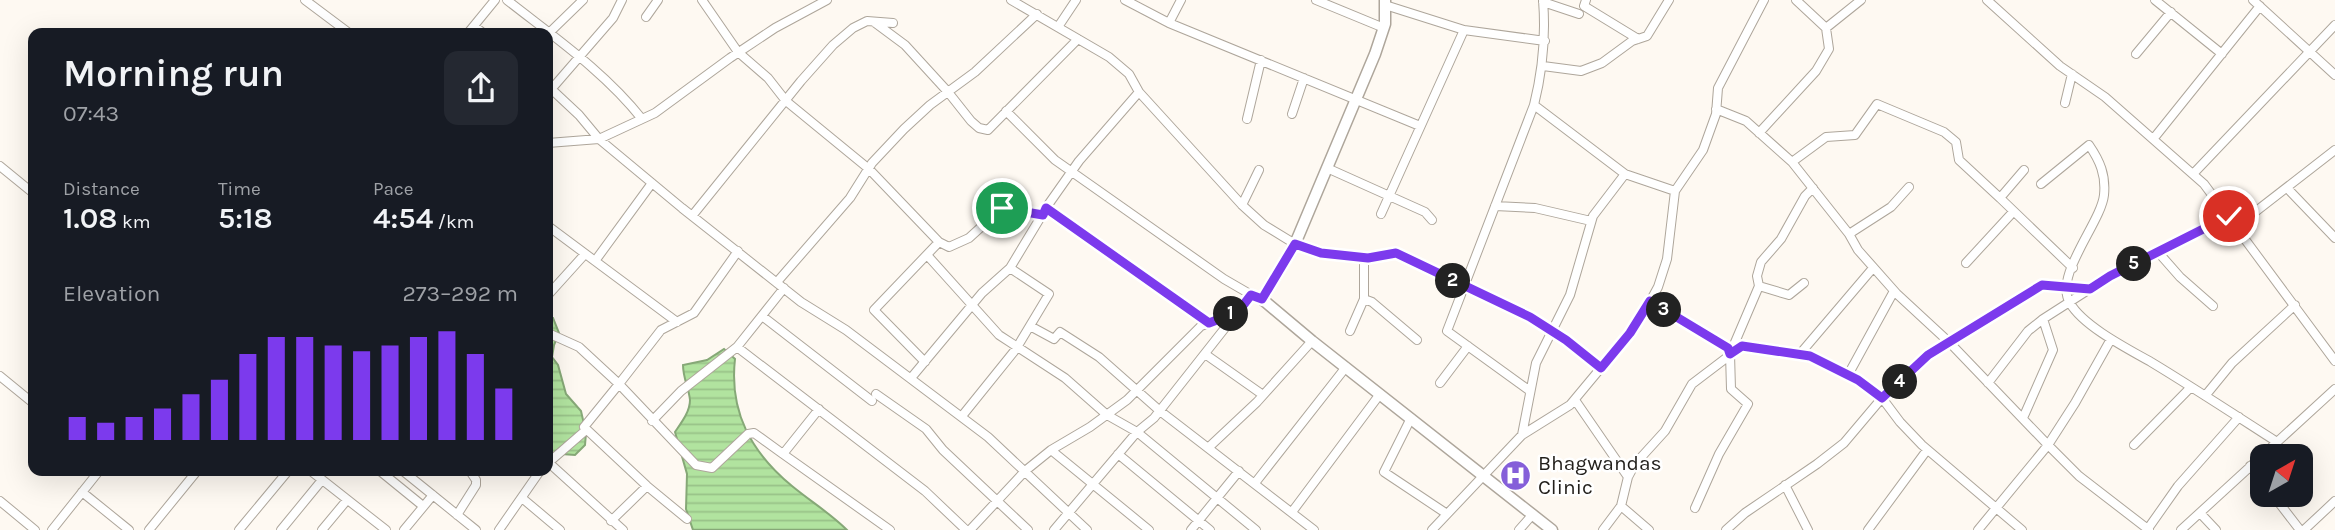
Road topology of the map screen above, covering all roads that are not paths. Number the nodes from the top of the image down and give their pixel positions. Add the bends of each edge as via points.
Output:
1 (305, 0) edge
2 (495, 0) edge
3 (507, 0) edge
4 (583, 0) edge
5 (622, 0) edge
6 (658, 0) edge
7 (702, 0) edge
8 (827, 0) edge
9 (1011, 0) edge
10 (1076, 0) edge
11 (1125, 0) edge
12 (1181, 0) edge
13 (1316, 0) edge
14 (1586, 0) edge
15 (1669, 0) edge
16 (1764, 0) edge
17 (1796, 0) edge
18 (1861, 0) edge
19 (1987, 0) edge
20 (2155, 0) edge
21 (1543, 1) edge
22 (1385, 2) edge
23 (2256, 3) edge
24 (2171, 12) junction
25 (1037, 14) junction
26 (1579, 14) dead end
27 (646, 17) dead end
28 (874, 21) junction
29 (893, 23) dead end
30 (1168, 23) junction
31 (2335, 25) edge
32 (1058, 27) junction
33 (342, 28) edge
34 (473, 28) edge
35 (543, 28) edge
36 (1384, 28) junction
37 (1826, 28) junction
38 (553, 29) edge
39 (1464, 30) junction
40 (553, 36) edge
41 (1078, 38) junction
42 (1638, 39) junction
43 (1545, 41) junction
44 (2311, 51) junction
45 (738, 52) junction
46 (2136, 54) dead end
47 (2221, 54) junction
48 (579, 57) junction
49 (1261, 60) junction
50 (1543, 66) junction
51 (2072, 74) junction
52 (2335, 75) edge
53 (1304, 78) junction
54 (553, 85) edge
55 (948, 92) junction
56 (1139, 92) junction
57 (553, 93) edge
58 (1355, 98) junction
59 (786, 101) junction
60 (2066, 103) dead end
61 (1534, 105) junction
62 (1716, 109) junction
63 (1006, 111) junction
64 (1292, 114) dead end
65 (642, 119) junction
66 (1247, 119) dead end
67 (1420, 126) junction
68 (1759, 133) junction
69 (2154, 138) junction
70 (598, 139) junction
71 (553, 143) edge
72 (2335, 150) edge
73 (1792, 162) junction
74 (0, 166) edge
75 (1327, 168) junction
76 (869, 169) junction
77 (1259, 170) dead end
78 (2024, 170) dead end
79 (1071, 172) junction
80 (1625, 174) junction
81 (2193, 174) junction
82 (652, 183) junction
83 (2041, 184) dead end
84 (1909, 187) dead end
85 (28, 188) edge
86 (1813, 188) junction
87 (2287, 188) junction
88 (1675, 191) junction
89 (1390, 195) junction
90 (2000, 198) junction
91 (1242, 205) junction
92 (1495, 206) junction
93 (1045, 212) junction
94 (2013, 212) junction
95 (1381, 214) dead end
96 (692, 216) junction
97 (2229, 216) junction
98 (1432, 220) dead end
99 (1591, 221) junction
100 (2237, 226) junction
101 (553, 230) edge
102 (1849, 234) junction
103 (2335, 237) edge
104 (939, 242) junction
105 (1295, 244) junction
106 (738, 251) junction
107 (2158, 251) junction
108 (585, 254) junction
109 (927, 255) junction
110 (1364, 258) junction
111 (594, 261) junction
112 (1966, 263) dead end
113 (1010, 268) junction
114 (1873, 268) junction
115 (2073, 268) junction
116 (1804, 283) dead end
117 (780, 285) junction
118 (1759, 286) junction
119 (1464, 287) junction
120 (2066, 287) junction
121 (553, 289) edge
122 (2090, 289) junction
123 (1894, 291) junction
124 (1256, 297) junction
125 (1364, 299) junction
126 (1650, 301) junction
127 (2069, 303) junction
128 (2295, 305) junction
129 (971, 306) junction
130 (2213, 306) dead end
131 (1238, 312) junction
132 (762, 316) junction
133 (2043, 319) junction
134 (677, 322) junction
135 (1209, 323) junction
136 (1030, 326) junction
137 (1350, 331) dead end
138 (1552, 331) junction
139 (553, 335) edge
140 (2111, 339) junction
141 (1417, 340) dead end
142 (1312, 341) junction
143 (1950, 343) junction
144 (1468, 346) junction
145 (737, 347) junction
146 (1016, 349) junction
147 (1205, 354) junction
148 (1730, 354) junction
149 (1800, 355) junction
150 (2335, 360) edge
151 (925, 362) junction
152 (1346, 367) junction
153 (1601, 368) junction
154 (1848, 374) junction
155 (0, 376) edge
156 (911, 378) junction
157 (1440, 383) dead end
158 (1987, 383) junction
159 (619, 384) junction
160 (2191, 387) junction
161 (2335, 389) edge
162 (1137, 390) junction
163 (1530, 391) junction
164 (1380, 394) junction
165 (1263, 395) junction
166 (2205, 396) junction
167 (1882, 398) junction
168 (28, 399) edge
169 (1575, 400) junction
170 (819, 409) junction
171 (1160, 411) junction
172 (1107, 415) junction
173 (962, 416) junction
174 (2239, 417) junction
175 (1411, 418) junction
176 (2023, 418) junction
177 (652, 421) junction
178 (586, 430) junction
179 (1137, 432) junction
180 (1522, 435) junction
181 (2277, 442) junction
182 (2275, 444) edge
183 (2048, 445) junction
184 (2134, 445) dead end
185 (1208, 448) junction
186 (1051, 450) junction
187 (1927, 450) junction
188 (783, 454) junction
189 (1118, 454) junction
190 (553, 458) edge
191 (2250, 466) edge
192 (553, 467) edge
193 (1025, 471) junction
194 (1238, 471) junction
195 (1485, 475) junction
196 (95, 476) edge
197 (193, 476) edge
198 (284, 476) edge
199 (317, 476) edge
200 (386, 476) edge
201 (409, 476) edge
202 (473, 476) edge
203 (537, 476) edge
204 (1628, 477) junction
205 (322, 480) junction
206 (1255, 483) junction
207 (1093, 484) junction
208 (647, 485) junction
209 (1785, 485) junction
210 (82, 492) junction
211 (433, 495) junction
212 (522, 498) junction
213 (1215, 498) junction
214 (347, 500) junction
215 (996, 500) junction
216 (0, 501) edge
217 (2335, 501) edge
218 (423, 506) junction
219 (1621, 506) junction
220 (1695, 508) dead end
221 (2284, 508) edge
222 (1996, 509) junction
223 (1292, 512) junction
224 (1068, 513) junction
225 (2200, 513) junction
226 (1447, 514) junction
227 (1533, 514) junction
228 (457, 515) junction
229 (687, 519) dead end
230 (611, 521) junction
231 (1198, 521) junction
232 (1143, 528) edge
233 (407, 529) edge
234 (35, 530) edge
235 (52, 530) edge
236 (129, 530) edge
237 (149, 530) edge
238 (239, 530) edge
239 (281, 530) edge
240 (322, 530) edge
241 (386, 530) edge
242 (476, 530) edge
243 (499, 530) edge
244 (561, 530) edge
245 (623, 530) edge
246 (890, 530) edge
247 (968, 530) edge
248 (1028, 530) edge
249 (1054, 530) edge
250 (1087, 530) edge
251 (1191, 530) edge
252 (1210, 530) edge
253 (1256, 530) edge
254 (1314, 530) edge
255 (1433, 530) edge
256 (1519, 530) edge
257 (1552, 530) edge
258 (1603, 530) edge
259 (1649, 530) edge
260 (1726, 530) edge
261 (1808, 530) edge
262 (1868, 530) edge
263 (1978, 530) edge
264 (2022, 530) edge
265 (2148, 530) edge
266 (2181, 530) edge
267 (2216, 530) edge
268 (2302, 530) edge

1 - 33 street
2 - 34 street
3 - 35 street
4 - 38 street
5 - 48 street via 613,18
6 - 27 street
7 - 45 street
8 - 45 street
9 - 25 street
10 - 32 street
11 - 30 street
12 - 30 street
13 - 36 street
14 - 42 street via 1584,6
15 - 42 street via 1647,36
16 - 62 street via 1717,88
17 - 37 street
18 - 37 street
19 - 51 street
20 - 24 street
21 - 26 street
21 - 43 street
22 - 36 street
22 - 39 street
23 - 44 street
23 - 47 street
24 - 46 street
24 - 47 street
25 - 32 street
25 - 55 street
28 - 29 street
28 - 55 street via 905,45
28 - 59 street via 853,28 834,45
30 - 49 street
31 - 44 street
32 - 41 street
36 - 58 street
37 - 68 street via 1829,49 1816,71
39 - 43 street
39 - 67 street
40 - 48 street
41 - 56 street via 1119,65
41 - 63 street
42 - 50 street via 1581,71
43 - 50 street
44 - 52 street
44 - 81 street
45 - 59 street
45 - 65 street
47 - 69 street
48 - 54 street
48 - 65 street via 626,98
49 - 53 street
49 - 66 street
50 - 61 street
51 - 60 street
51 - 69 street
53 - 58 street
53 - 64 street
55 - 63 street via 979,128 988,130
55 - 76 street via 904,129
56 - 79 street
56 - 91 street
57 - 70 street
58 - 67 street
58 - 75 street
59 - 76 street
59 - 96 street
61 - 80 street
61 - 92 street
62 - 68 street via 1746,121
62 - 88 street via 1703,150
63 - 79 street
65 - 70 street
67 - 89 street
68 - 73 street
69 - 81 street
70 - 71 street
70 - 82 street
72 - 87 street
73 - 86 street
73 - 90 street via 1826,137 1855,135 1877,104 1944,132 1956,142 1959,160
74 - 85 street
75 - 89 street
75 - 105 street
76 - 104 street
76 - 117 street
77 - 91 street
78 - 90 street
79 - 93 street
79 - 124 street
80 - 88 street
80 - 99 street
81 - 97 street
82 - 96 street
82 - 111 street
83 - 115 street via 2089,145 2100,162 2104,197
84 - 102 street via 1891,208
86 - 102 street
86 - 118 street via 1761,262
87 - 100 street
87 - 103 street
88 - 126 street via 1667,259
89 - 95 street
89 - 98 street
90 - 94 street
91 - 105 street
92 - 99 street via 1535,208
92 - 119 street
93 - 104 street via 1002,208 969,238 949,247
93 - 113 street
93 - 135 street
94 - 112 street
94 - 115 street
96 - 106 street
97 - 100 street
97 - 107 street
99 - 138 street via 1570,295
100 - 128 street
101 - 108 street
102 - 114 street
104 - 109 street
105 - 110 street via 1321,253
105 - 124 street
106 - 117 street
106 - 134 street via 694,313
107 - 122 street
107 - 130 street
108 - 111 street
108 - 121 street
109 - 129 street
109 - 151 street via 874,310
110 - 119 street via 1396,253
110 - 125 street
111 - 134 street
113 - 129 street
113 - 136 street via 1049,294
114 - 123 street
114 - 149 street
115 - 120 street
116 - 118 street via 1789,295
117 - 132 street
117 - 156 street
118 - 148 street
119 - 138 street
119 - 144 street via 1447,331
120 - 122 street
120 - 127 street
120 - 143 street via 2042,285
122 - 127 street
123 - 143 street
123 - 154 street
124 - 131 street
124 - 142 street
125 - 137 street
125 - 141 street
126 - 148 street via 1728,348
126 - 153 street
127 - 133 street
127 - 140 street
128 - 150 street
128 - 166 street via 2232,363
129 - 146 street
129 - 151 street
131 - 135 street
131 - 147 street
132 - 145 street
132 - 215 street via 874,398 926,429
133 - 158 street
133 - 176 street via 2053,349
134 - 159 street via 661,330
135 - 162 street
136 - 146 street
136 - 162 street via 1054,339 1060,332
138 - 153 street
138 - 163 street via 1536,363
139 - 159 street via 579,347
140 - 160 street
140 - 183 street
142 - 152 street
142 - 165 street
143 - 158 street
143 - 167 street via 1928,355
144 - 157 street
144 - 163 street
145 - 170 street
145 - 177 street via 681,391
146 - 172 street via 1065,379
146 - 173 street
147 - 165 street
147 - 171 street
148 - 149 street via 1742,346
148 - 204 street via 1692,384 1665,431
148 - 220 street via 1731,388 1748,404
149 - 154 street
151 - 156 street
152 - 164 street
152 - 206 street
153 - 169 street
154 - 167 street
155 - 168 street
156 - 173 street
158 - 176 street
159 - 177 street
159 - 178 street via 585,423
160 - 166 street
160 - 184 street
161 - 181 street
162 - 171 street
162 - 172 street
163 - 180 street
164 - 175 street
164 - 223 street
165 - 185 street
166 - 174 street
167 - 187 street
167 - 209 street via 1843,443
169 - 180 street
169 - 204 street
170 - 188 street
170 - 247 street
171 - 179 street
171 - 185 street
172 - 179 street
172 - 186 street
173 - 193 street
174 - 181 street
174 - 265 street via 2178,486
175 - 195 street
175 - 226 street via 1384,472
176 - 183 street
177 - 188 street via 696,465 706,468 712,468 748,434 754,433
178 - 190 street
178 - 208 street
179 - 189 street
179 - 213 street
180 - 195 street
181 - 182 street
183 - 222 street
183 - 265 street
185 - 194 street
186 - 193 street
186 - 207 street
187 - 222 street
187 - 262 street
188 - 246 street
189 - 207 street
189 - 231 street
191 - 225 street
192 - 230 street
193 - 215 street
193 - 224 street
194 - 206 street
194 - 213 street
195 - 226 street
195 - 227 street
196 - 210 street
197 - 237 street
198 - 238 street
199 - 205 street
200 - 218 street
201 - 211 street
202 - 228 street via 476,485
203 - 212 street
204 - 219 street
205 - 214 street
205 - 239 street
206 - 223 street
207 - 224 street
207 - 232 street
208 - 229 street
208 - 230 street
209 - 260 street
209 - 261 street
210 - 235 street
210 - 236 street
211 - 218 street
211 - 228 street
212 - 243 street
212 - 244 street
213 - 231 street
213 - 253 street
214 - 240 street
214 - 241 street
215 - 247 street
215 - 248 street
216 - 234 street
217 - 268 street
218 - 233 street
219 - 258 street
219 - 259 street
221 - 268 street
222 - 263 street
222 - 264 street
223 - 254 street
224 - 249 street
224 - 250 street
225 - 266 street
225 - 267 street
226 - 255 street
227 - 256 street
227 - 257 street
228 - 242 street
230 - 245 street
231 - 251 street
231 - 252 street

